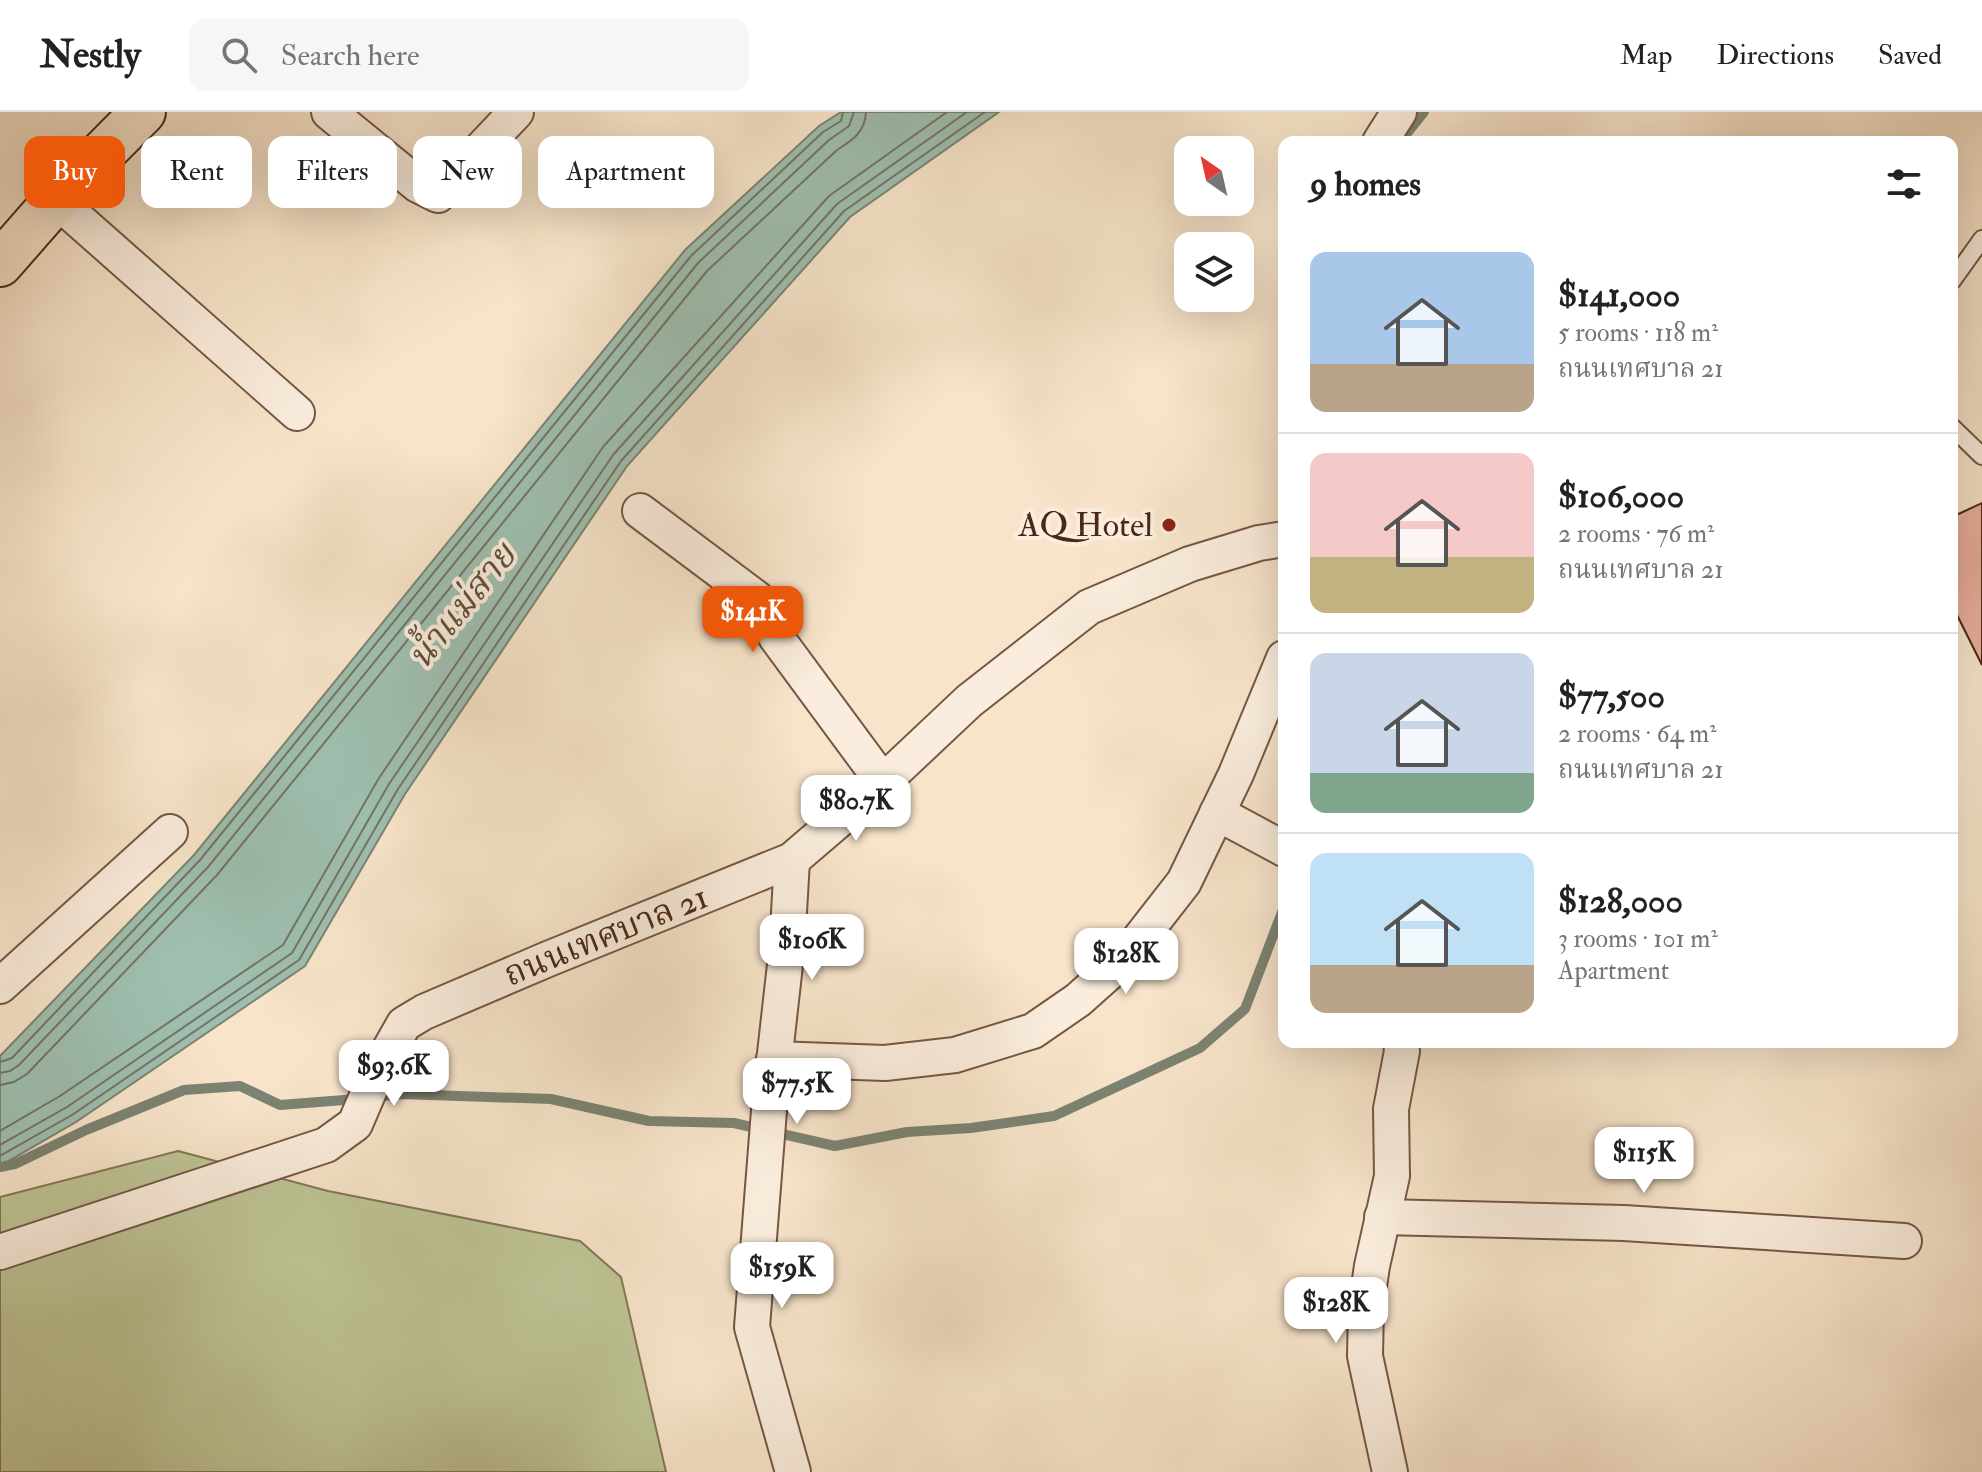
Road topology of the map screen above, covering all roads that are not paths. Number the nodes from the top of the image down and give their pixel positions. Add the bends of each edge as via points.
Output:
1 (143, 112) edge
2 (329, 112) edge
3 (516, 112) edge
4 (1399, 112) edge
5 (119, 136) edge
6 (1384, 136) edge
7 (49, 208) edge
8 (65, 208) edge
9 (1982, 239) edge
10 (0, 264) edge
11 (1958, 273) edge
12 (297, 413) dead end
13 (1958, 433) edge
14 (1982, 456) edge
15 (640, 511) dead end
16 (1278, 540) edge
17 (1278, 672) edge
18 (883, 782) junction
19 (1217, 813) junction
20 (170, 832) dead end
21 (1278, 846) edge
22 (792, 860) junction
23 (0, 986) edge
24 (1402, 1048) edge
25 (774, 1059) junction
26 (1382, 1217) junction
27 (1904, 1241) dead end
28 (0, 1252) edge
29 (793, 1472) edge
30 (1390, 1472) edge

1 - 5 main road
2 - 3 street via 418,185 438,195
4 - 6 street
7 - 10 main road
8 - 12 street
9 - 11 lane
13 - 14 lane
15 - 18 street via 765,607 776,637
16 - 18 street, ถนนเทศบาล 21 via 1190,564 1089,607 969,701
17 - 19 street
18 - 22 street, ถนนเทศบาล 21
19 - 21 street
19 - 25 street via 1184,882 1124,959 1033,1031 955,1055 885,1063
20 - 23 street
22 - 25 street
22 - 28 street, ถนนเทศบาล 21 via 404,1024 355,1124 326,1145
24 - 26 street via 1391,1109 1392,1176
25 - 29 street via 752,1327
26 - 27 street via 1624,1223
26 - 30 street via 1366,1307 1365,1356

